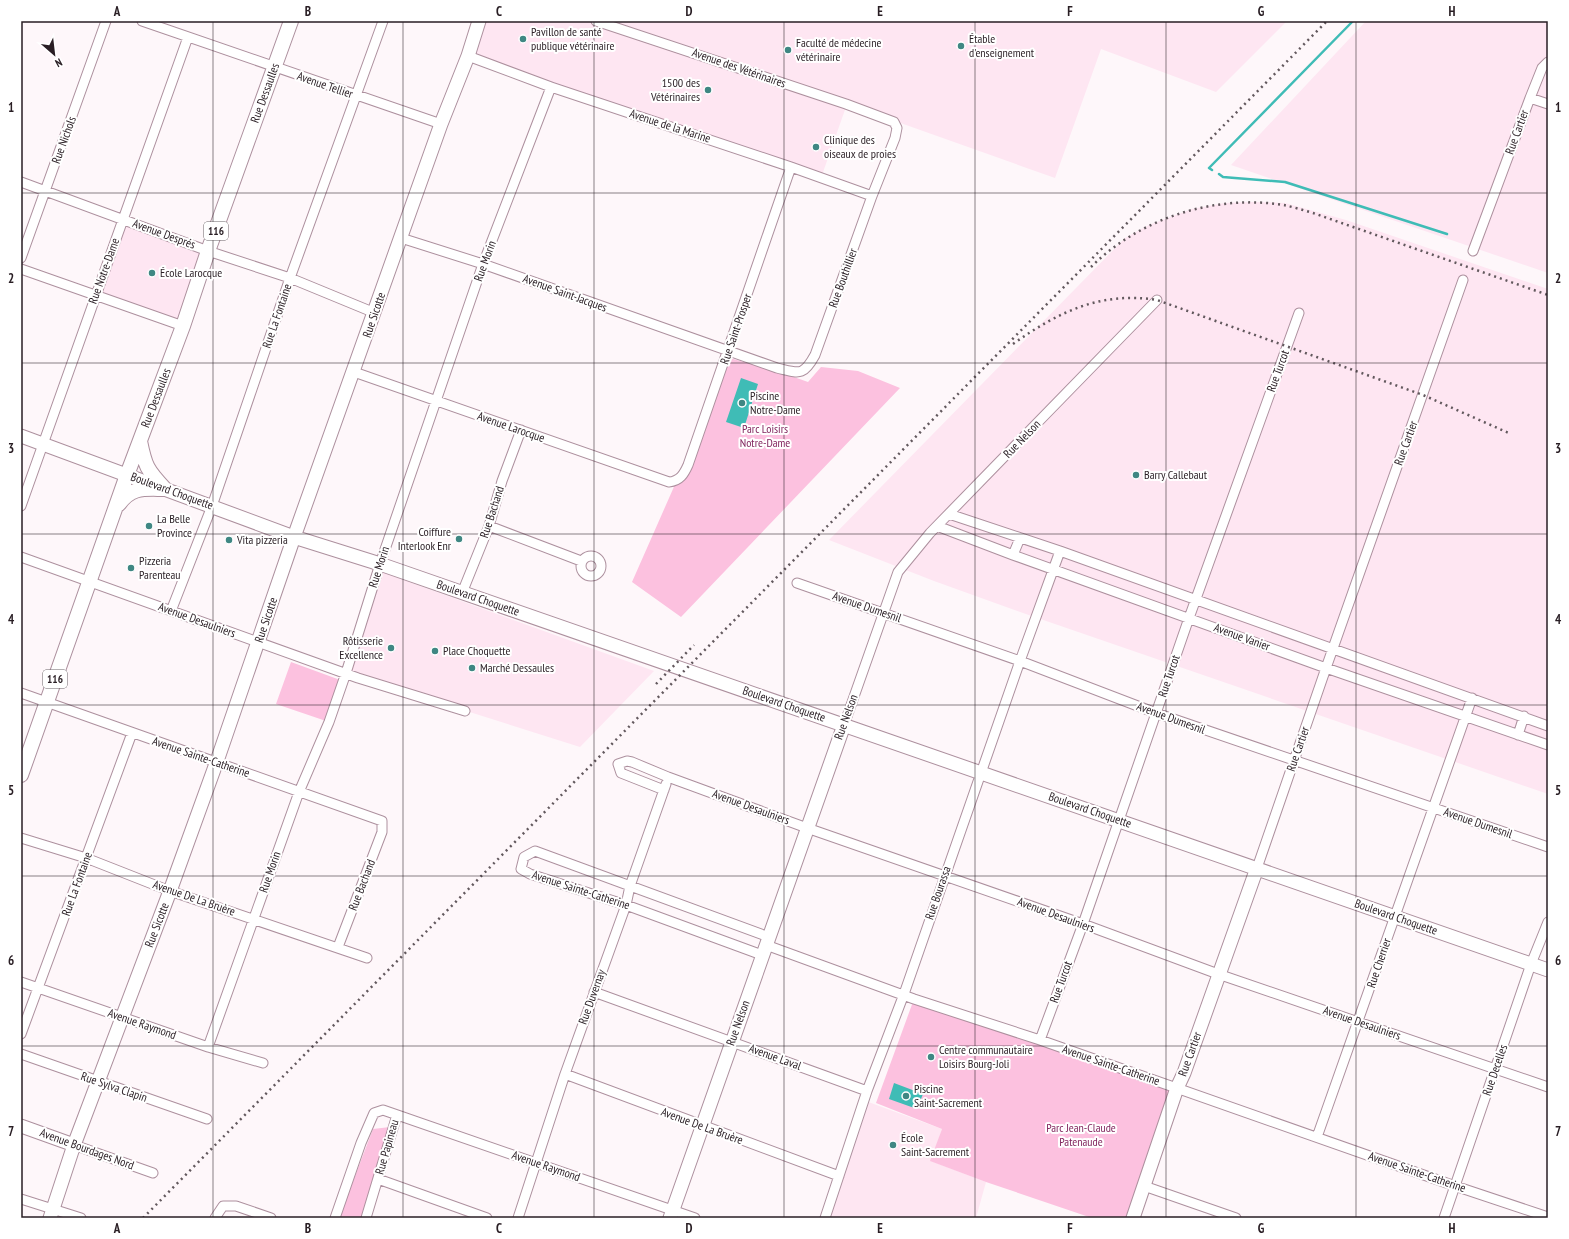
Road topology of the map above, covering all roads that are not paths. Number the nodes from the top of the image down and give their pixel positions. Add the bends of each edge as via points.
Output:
1 (106, 21) edge
2 (142, 21) edge
3 (291, 21) edge
4 (383, 21) edge
5 (479, 21) edge
6 (596, 21) edge
7 (188, 37) junction
8 (468, 56) junction
9 (1548, 62) edge
10 (275, 67) junction
11 (551, 87) junction
12 (356, 95) junction
13 (1530, 98) junction
14 (1548, 104) edge
15 (881, 116) joint
16 (441, 124) junction
17 (791, 167) junction
18 (21, 182) edge
19 (45, 191) junction
20 (872, 196) junction
21 (123, 219) junction
22 (401, 238) junction
23 (1473, 250) dead end
24 (208, 251) junction
25 (21, 258) edge
26 (483, 264) junction
27 (21, 269) edge
28 (290, 278) junction
29 (1463, 280) dead end
30 (96, 295) junction
31 (1157, 300) dead end
32 (374, 313) junction
33 (1299, 313) dead end
34 (183, 326) junction
35 (728, 351) junction
36 (354, 372) junction
37 (436, 400) junction
38 (522, 430) junction
39 (21, 436) edge
40 (140, 440) junction
41 (43, 444) junction
42 (127, 475) junction
43 (669, 482) joint
44 (165, 489) junction
45 (21, 506) edge
46 (212, 506) junction
47 (116, 509) junction
48 (949, 514) junction
49 (489, 526) junction
50 (937, 526) junction
51 (294, 537) junction
52 (1020, 538) junction
53 (1060, 551) junction
54 (1013, 555) junction
55 (21, 557) edge
56 (581, 561) dead end
57 (380, 564) junction
58 (1054, 570) junction
59 (90, 582) junction
60 (797, 583) dead end
61 (462, 593) junction
62 (1196, 601) junction
63 (171, 611) junction
64 (883, 612) junction
65 (1189, 618) junction
66 (258, 642) junction
67 (1333, 649) junction
68 (1020, 661) junction
69 (1326, 668) junction
70 (346, 673) junction
71 (21, 693) edge
72 (1472, 698) junction
73 (47, 702) junction
74 (465, 711) dead end
75 (1156, 713) junction
76 (1524, 716) junction
77 (1464, 717) junction
78 (844, 725) junction
79 (1548, 726) edge
80 (132, 733) junction
81 (1518, 735) junction
82 (1548, 745) edge
83 (1294, 760) junction
84 (217, 761) junction
85 (981, 772) junction
86 (21, 776) edge
87 (668, 777) junction
88 (664, 790) junction
89 (298, 792) junction
90 (1433, 808) junction
91 (1119, 820) junction
92 (382, 821) joint
93 (807, 828) junction
94 (21, 838) edge
95 (1548, 848) edge
96 (86, 858) junction
97 (1257, 868) junction
98 (944, 876) junction
99 (630, 886) junction
100 (170, 891) junction
101 (626, 905) junction
102 (1395, 917) junction
103 (254, 919) junction
104 (1548, 922) edge
105 (1082, 924) junction
106 (766, 945) junction
107 (338, 947) junction
108 (367, 958) dead end
109 (1532, 964) junction
110 (1548, 970) edge
111 (1218, 974) junction
112 (21, 982) edge
113 (38, 988) junction
114 (594, 992) junction
115 (904, 994) junction
116 (122, 1017) junction
117 (1358, 1022) junction
118 (21, 1034) edge
119 (1040, 1040) junction
120 (732, 1041) junction
121 (208, 1047) junction
122 (21, 1054) edge
123 (263, 1063) dead end
124 (1495, 1069) junction
125 (565, 1074) junction
126 (98, 1081) junction
127 (1548, 1087) edge
128 (1177, 1088) junction
129 (866, 1091) junction
130 (397, 1115) junction
131 (207, 1119) dead end
132 (21, 1126) edge
133 (702, 1126) junction
134 (1317, 1137) junction
135 (74, 1145) junction
136 (535, 1162) junction
137 (153, 1173) dead end
138 (839, 1176) junction
139 (378, 1179) junction
140 (1144, 1186) junction
141 (1455, 1186) junction
142 (21, 1199) edge
143 (51, 1214) edge
144 (671, 1214) edge
145 (1548, 1217) edge
146 (81, 1218) edge
147 (215, 1218) edge
148 (271, 1218) edge
149 (335, 1218) edge
150 (366, 1218) edge
151 (487, 1218) edge
152 (518, 1218) edge
153 (695, 1218) edge
154 (825, 1218) edge
155 (1133, 1218) edge
156 (1236, 1218) edge
157 (1444, 1218) edge

1 - 19 street, Rue Nichols
2 - 7 street, Avenue Tellier
3 - 10 main road, Rue Dessaulles / 116
4 - 12 street, Rue La Fontaine
5 - 8 street, Rue Sicotte
6 - 15 street, Avenue des Vétérinaires
7 - 10 street, Avenue Tellier
7 - 21 street, Rue Notre-Dame
8 - 11 street, Avenue de la Marine
8 - 16 street, Rue Sicotte
9 - 13 street, Rue Cartier via 1542,68
10 - 12 street, Avenue Tellier
10 - 24 main road, Rue Dessaulles / 116
11 - 17 street, Avenue de la Marine
11 - 26 street, Rue Morin
12 - 16 street, Avenue Tellier
12 - 28 street, Rue La Fontaine
13 - 14 street
13 - 23 street, Rue Cartier
15 - 20 street, Rue Bouthillier via 894,122 897,128
16 - 22 street, Rue Sicotte
17 - 20 street, Avenue de la Marine
17 - 35 street, Rue Saint-Prosper
18 - 19 street, Avenue Després
19 - 21 street, Avenue Després
19 - 25 street, Rue Nichols
20 - 35 street, Rue Bouthillier via 815,355 808,368 798,373
21 - 24 street, Avenue Després
21 - 30 street, Rue Notre-Dame
22 - 26 street, Avenue Saint-Jacques
22 - 32 street, Rue Sicotte
24 - 28 street, Avenue Després
24 - 34 main road, Rue Dessaulles / 116
26 - 35 street, Avenue Saint-Jacques
26 - 37 street, Rue Morin
27 - 30 street
28 - 32 street, Avenue Després
28 - 46 street, Rue La Fontaine
29 - 67 street, Rue Cartier
30 - 34 street
30 - 41 street, Rue Notre-Dame
31 - 48 street, Rue Nelson
32 - 36 street, Rue Sicotte
33 - 62 street, Rue Turcot
34 - 40 main road, Rue Dessaulles / 116
35 - 43 street, Rue Saint-Prosper via 688,465 682,476
36 - 37 street, Avenue Larocque
36 - 51 street, Rue Sicotte
37 - 38 street, Avenue Larocque
37 - 57 street, Rue Morin
38 - 43 street, Avenue Larocque
38 - 49 street, Rue Bachand via 502,481
39 - 41 street, Boulevard Choquette
40 - 42 main road, Rue Dessaulles / 116
40 - 44 main road via 144,463
41 - 42 street, Boulevard Choquette
41 - 45 street, Rue Notre-Dame
42 - 44 street, Boulevard Choquette
42 - 47 main road, Rue Dessaulles / 116
44 - 46 street, Boulevard Choquette
44 - 47 main road via 133,490
46 - 51 street, Boulevard Choquette
46 - 63 street, Rue La Fontaine
47 - 59 main road, Rue Dessaulles / 116
48 - 50 street, Rue Nelson
48 - 52 street, Avenue Vanier
49 - 56 street
49 - 61 street, Rue Bachand
50 - 54 street, Avenue Vanier
50 - 64 street, Rue Nelson via 898,572
51 - 57 street, Boulevard Choquette
51 - 66 street, Rue Sicotte
52 - 53 street, Avenue Vanier
52 - 54 street
53 - 58 street, Rue Bourassa
53 - 62 street, Avenue Vanier
54 - 58 street, Avenue Vanier
55 - 59 street, Avenue Desaulniers
57 - 61 street, Boulevard Choquette
57 - 70 street, Rue Morin
58 - 65 street, Avenue Vanier
58 - 68 street, Rue Bourassa
59 - 63 street, Avenue Desaulniers
59 - 73 main road, Rue Dessaulles / 116
60 - 64 street, Avenue Dumesnil
61 - 78 street, Boulevard Choquette
62 - 65 street, Rue Turcot
62 - 67 street, Avenue Vanier
63 - 66 street, Avenue Desaulniers
64 - 68 street, Avenue Dumesnil
64 - 78 street, Rue Nelson
65 - 69 street, Avenue Vanier
65 - 75 street, Rue Turcot
66 - 70 street, Avenue Desaulniers
66 - 84 street, Rue Sicotte
67 - 69 street, Rue Cartier
67 - 72 street, Avenue Vanier
68 - 75 street, Avenue Dumesnil
68 - 85 street, Rue Bourassa
69 - 77 street, Avenue Vanier
69 - 83 street, Rue Cartier
70 - 74 street, Avenue Desaulniers
70 - 89 street, Rue Morin
71 - 73 street, Avenue Sainte-Catherine
72 - 76 street, Avenue Vanier
72 - 77 street, Rue Cherrier
73 - 80 street, Avenue Sainte-Catherine
73 - 86 main road, Rue Dessaulles / 116
75 - 83 street, Avenue Dumesnil
75 - 91 street, Rue Turcot
76 - 79 street, Avenue Vanier
76 - 81 street
77 - 81 street, Avenue Vanier
77 - 90 street, Rue Cherrier
78 - 85 street, Boulevard Choquette
78 - 93 street, Rue Nelson
80 - 84 street, Avenue Sainte-Catherine
80 - 96 street, Rue La Fontaine
81 - 82 street, Avenue Vanier
83 - 90 street, Avenue Dumesnil
83 - 97 street, Rue Cartier
84 - 89 street, Avenue Sainte-Catherine
84 - 100 street, Rue Sicotte
85 - 91 street, Boulevard Choquette
85 - 98 street, Rue Bourassa
87 - 88 street, Rue Duvernay
87 - 88 street, Avenue Desaulniers via 632,762 618,764 621,773
87 - 93 street, Avenue Desaulniers
88 - 99 street, Rue Duvernay
89 - 92 street, Avenue Sainte-Catherine
89 - 103 street, Rue Morin
90 - 95 street, Avenue Dumesnil
90 - 102 street, Rue Cherrier
91 - 97 street, Boulevard Choquette
91 - 105 street, Rue Turcot
92 - 107 street, Rue Bachand via 382,832
93 - 98 street, Avenue Desaulniers
93 - 106 street, Rue Nelson
94 - 96 street, Avenue De La Bruère
96 - 100 street, Avenue De La Bruère
96 - 113 street, Rue La Fontaine
97 - 102 street, Boulevard Choquette
97 - 111 street, Rue Cartier
98 - 105 street, Avenue Desaulniers
98 - 115 street, Rue Bourassa
99 - 101 street, Rue Duvernay
99 - 101 street, Avenue Sainte-Catherine via 535,851 524,857 521,869
99 - 106 street, Avenue Sainte-Catherine
100 - 103 street, Avenue De La Bruère
100 - 116 street, Rue Sicotte
101 - 106 street, Avenue Sainte-Catherine
101 - 114 street, Rue Duvernay
102 - 109 street, Boulevard Choquette
102 - 117 street, Rue Cherrier
103 - 107 street, Avenue De La Bruère
103 - 121 street, Rue Morin
104 - 109 street, Rue Decelles
105 - 111 street, Avenue Desaulniers
105 - 119 street, Rue Turcot
106 - 115 street, Avenue Sainte-Catherine
106 - 120 street, Rue Nelson
107 - 108 street, Avenue De La Bruère
109 - 110 street, Boulevard Choquette
109 - 124 street, Rue Decelles
111 - 117 street, Avenue Desaulniers
111 - 128 street, Rue Cartier
112 - 113 street, Avenue Raymond
113 - 116 street, Avenue Raymond
113 - 118 street, Rue La Fontaine
114 - 120 street, Avenue Laval
114 - 125 street, Rue Duvernay
115 - 119 street, Avenue Sainte-Catherine
115 - 129 street, Rue Bourassa
116 - 121 street, Avenue Raymond
116 - 126 street, Rue Sicotte
117 - 124 street, Avenue Desaulniers
117 - 134 street, Rue Cherrier
119 - 128 street, Avenue Sainte-Catherine
120 - 129 street, Avenue Laval
120 - 133 street, Rue Nelson
121 - 123 street, Avenue Raymond
122 - 126 street, Rue Sylva Clapin
124 - 127 street, Avenue Desaulniers
124 - 141 street, Rue Decelles
125 - 133 street, Avenue De La Bruère
125 - 136 street, Rue Duvernay
126 - 131 street, Rue Sylva Clapin
126 - 135 street, Rue Sicotte
128 - 134 street, Avenue Sainte-Catherine
128 - 140 street, Rue Cartier
129 - 138 street, Rue Bourassa
130 - 136 street, Avenue Raymond
130 - 139 street, Rue Papineau
130 - 149 street, Rue Papineau via 383,1110 374,1113
132 - 135 street, Avenue Bourdages Nord
133 - 138 street, Avenue De La Bruère
133 - 144 street, Rue Nelson
134 - 141 street, Avenue Sainte-Catherine
135 - 137 street, Avenue Bourdages Nord
135 - 143 street, Rue Sicotte
136 - 144 street, Avenue Raymond
136 - 152 street, Rue Duvernay
138 - 154 street, Rue Bourassa
139 - 150 street, Rue Papineau
139 - 151 street
140 - 155 street, Rue Cartier
140 - 156 street
141 - 145 street, Avenue Sainte-Catherine
141 - 157 street, Rue Decelles
142 - 143 street
143 - 146 street
144 - 153 street, Avenue Raymond
147 - 148 street via 223,1206 236,1206

